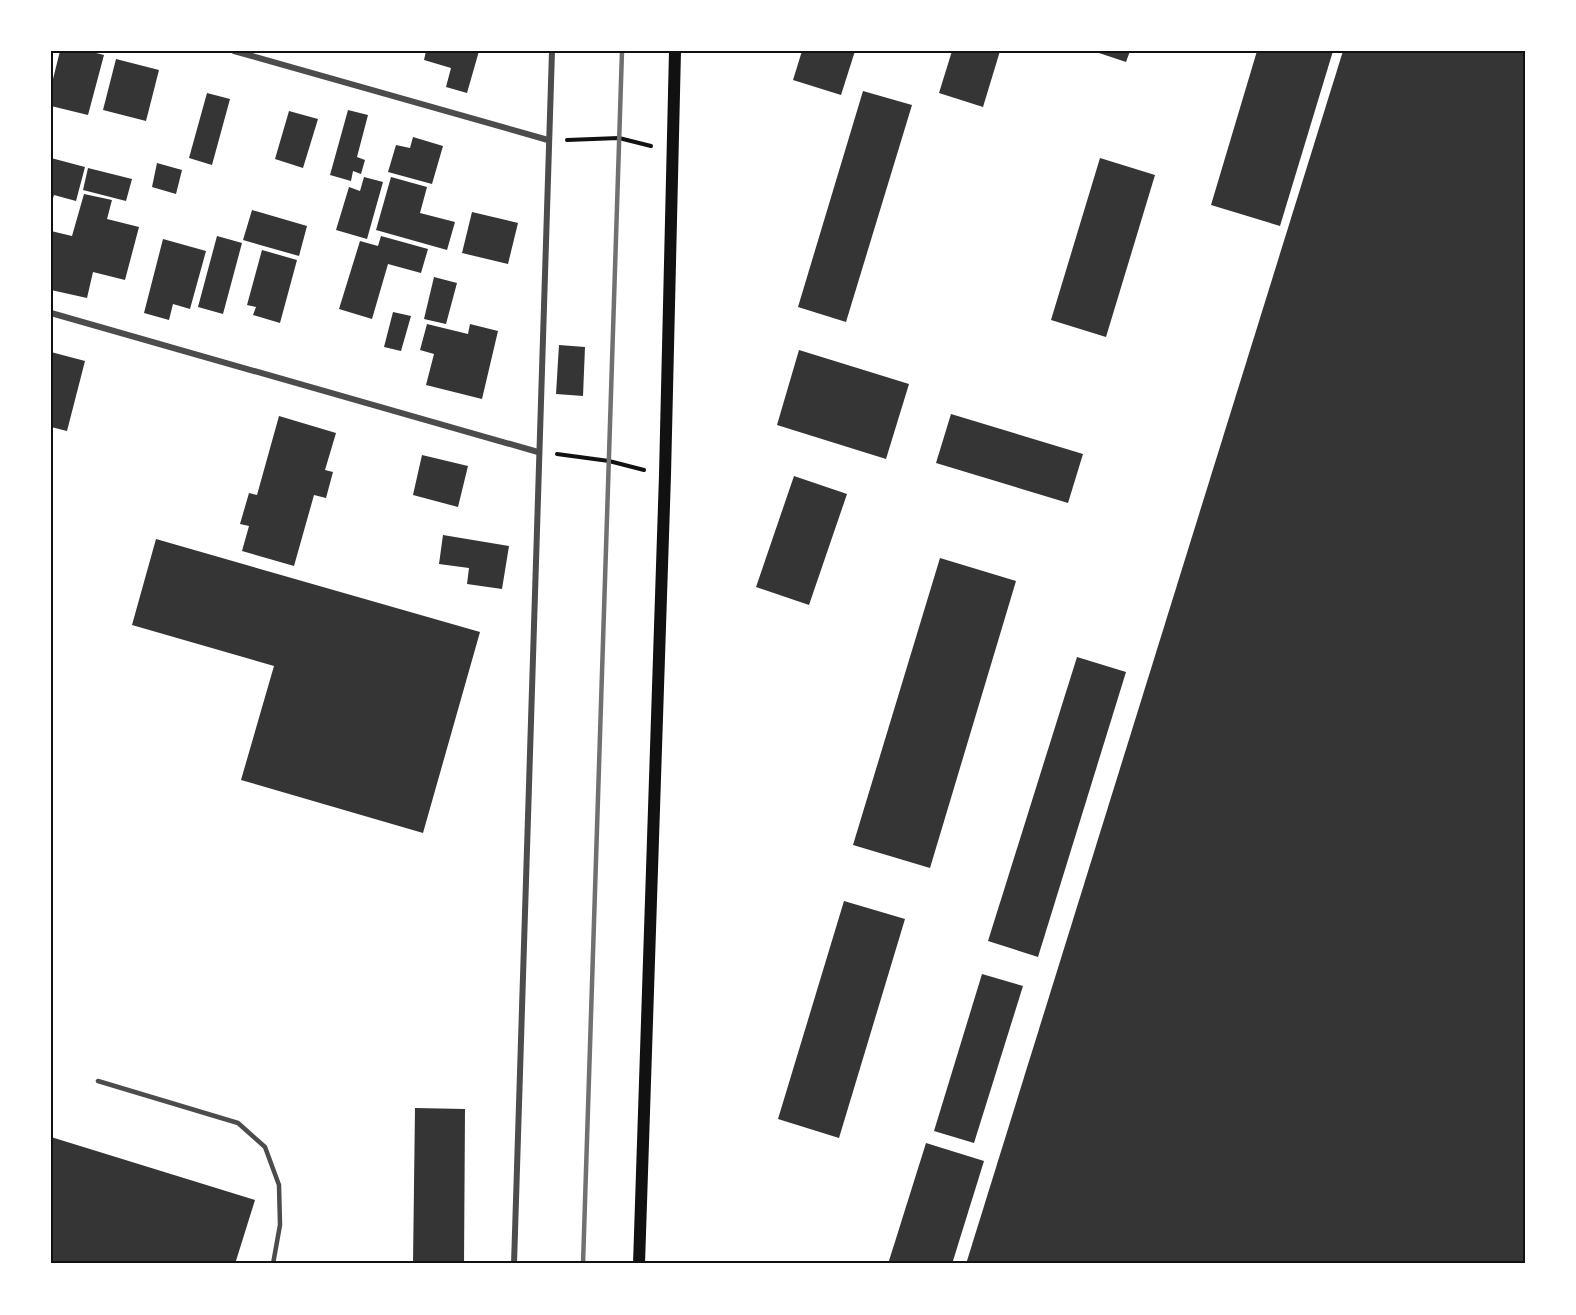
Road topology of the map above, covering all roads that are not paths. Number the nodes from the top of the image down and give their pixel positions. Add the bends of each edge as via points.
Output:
1 (234, 51) edge
2 (552, 51) edge
3 (675, 51) edge
4 (548, 140) junction
5 (51, 313) edge
6 (538, 452) junction
7 (98, 1081) dead end
8 (273, 1264) edge
9 (514, 1264) edge
10 (639, 1264) edge

1 - 4 street
2 - 4 street
3 - 10 main road
4 - 6 street
5 - 6 street
6 - 9 street
7 - 8 lane via 238,1123 265,1147 279,1185 280,1225

